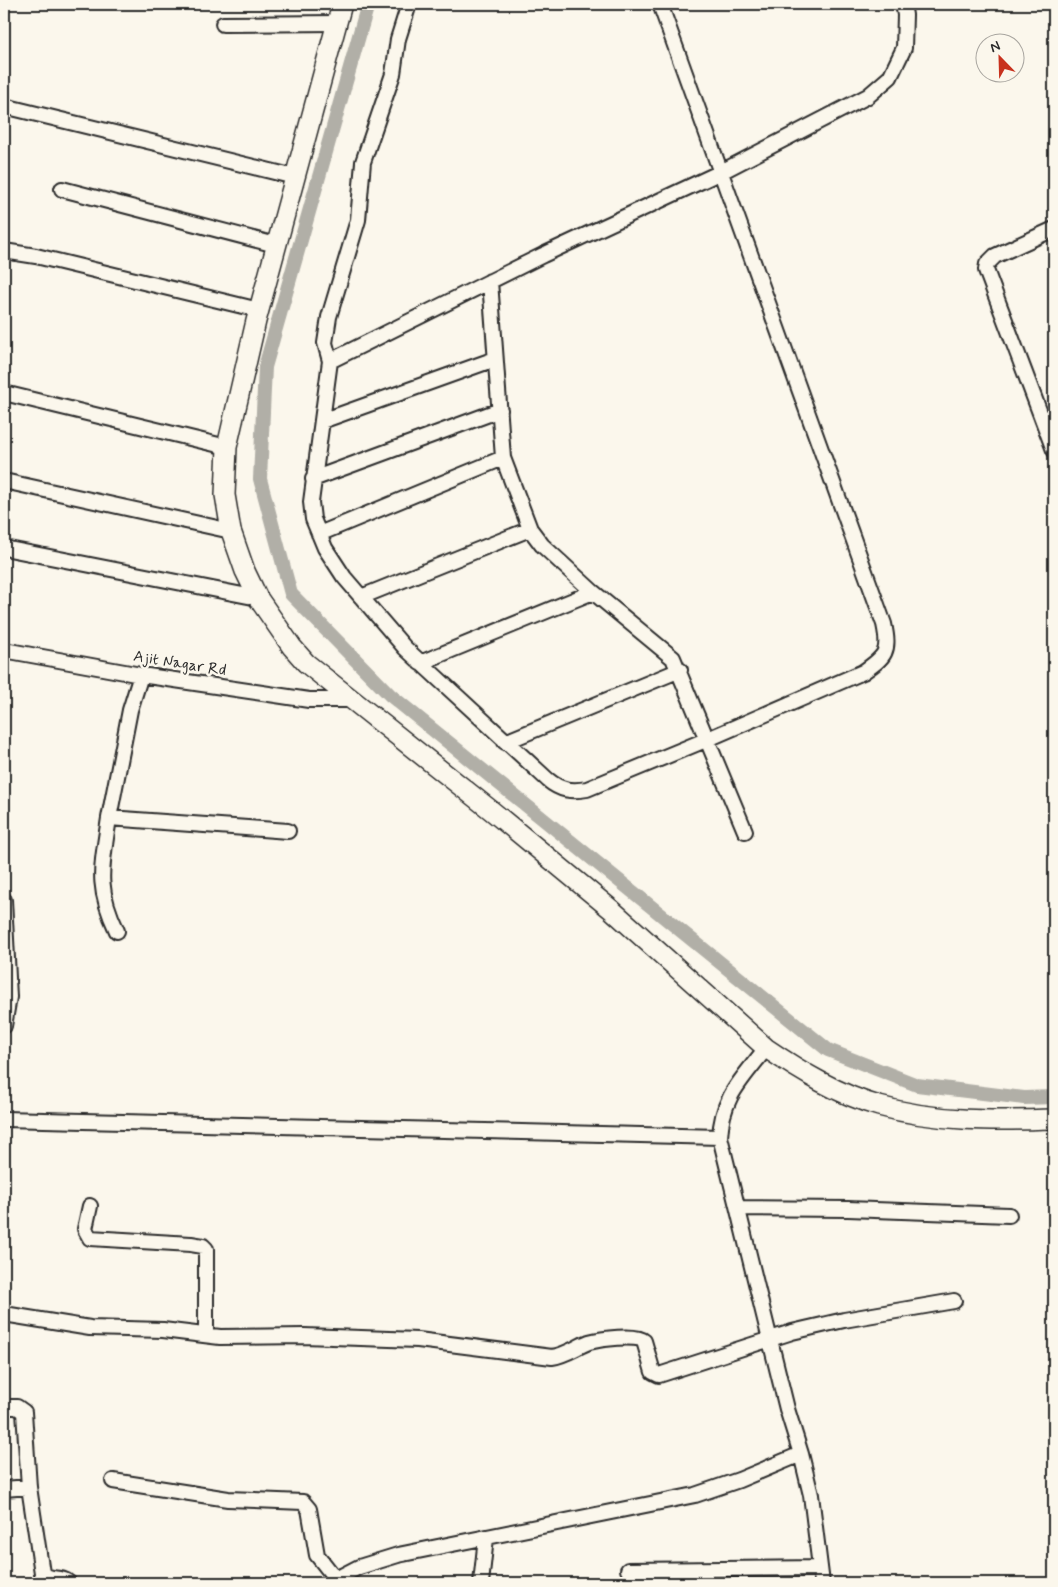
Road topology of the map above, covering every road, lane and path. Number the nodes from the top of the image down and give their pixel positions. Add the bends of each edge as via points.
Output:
1 (342, 4) edge
2 (409, 4) edge
3 (660, 4) edge
4 (903, 4) edge
5 (337, 23) junction
6 (223, 24) dead end
7 (4, 106) edge
8 (721, 172) junction
9 (295, 177) junction
10 (62, 189) dead end
11 (1054, 229) edge
12 (276, 245) junction
13 (4, 251) edge
14 (490, 281) junction
15 (258, 310) junction
16 (495, 359) junction
17 (330, 361) junction
18 (4, 394) edge
19 (500, 410) junction
20 (322, 421) junction
21 (227, 447) junction
22 (1054, 450) edge
23 (503, 458) junction
24 (313, 478) junction
25 (4, 481) edge
26 (530, 529) junction
27 (231, 531) junction
28 (318, 534) junction
29 (4, 548) edge
30 (593, 592) junction
31 (361, 597) junction
32 (258, 598) junction
33 (4, 650) edge
34 (420, 663) junction
35 (680, 670) junction
36 (141, 675) junction
37 (352, 700) junction
38 (708, 740) junction
39 (505, 742) junction
40 (109, 818) junction
41 (288, 831) dead end
42 (745, 831) dead end
43 (4, 900) edge
44 (117, 931) dead end
45 (4, 1026) edge
46 (766, 1048) junction
47 (4, 1119) edge
48 (1054, 1119) edge
49 (720, 1137) junction
50 (90, 1206) dead end
51 (738, 1208) junction
52 (1009, 1215) dead end
53 (954, 1301) dead end
54 (4, 1314) edge
55 (206, 1335) junction
56 (769, 1338) junction
57 (4, 1407) edge
58 (802, 1454) junction
59 (113, 1481) dead end
60 (29, 1487) junction
61 (4, 1489) edge
62 (486, 1538) junction
63 (819, 1568) junction
64 (628, 1570) dead end
65 (332, 1581) edge
66 (69, 1583) edge
67 (480, 1583) edge
68 (822, 1583) edge

1 - 5 street
2 - 17 street via 398,39 393,74 364,162 358,220 329,317 325,343
3 - 8 street
4 - 8 street via 904,48 897,65 881,86 856,103
5 - 6 street
5 - 9 street
7 - 9 street
8 - 14 street
8 - 38 street via 881,616 888,648 884,656 863,672
9 - 12 street
10 - 12 street
11 - 22 street via 996,256 987,264 986,270
12 - 15 street
13 - 15 street
14 - 16 street
14 - 17 street
15 - 21 street
16 - 19 street
16 - 20 street
17 - 20 street
18 - 21 street
19 - 23 street
19 - 24 street
20 - 24 street
21 - 27 street via 225,495
23 - 26 street
23 - 28 street
24 - 28 street via 311,502
25 - 27 street
26 - 30 street via 542,545
26 - 31 street
27 - 32 street via 244,571
28 - 31 street via 334,564
29 - 32 street
30 - 34 street
30 - 35 street via 666,651
31 - 34 street
32 - 37 street via 301,658
33 - 36 street, Ajit Nagar Rd
34 - 39 street
35 - 38 street
35 - 39 street
36 - 37 street, Ajit Nagar Rd via 309,700
36 - 40 street via 130,710
37 - 46 street via 604,904
38 - 39 street via 587,789 571,791 554,786
38 - 42 street
40 - 41 street
40 - 44 street via 102,892
43 - 45 street via 9,997
46 - 48 street via 841,1092 877,1106 945,1119
46 - 49 street via 725,1104
47 - 49 street
49 - 51 street
50 - 55 street via 85,1229 90,1238 191,1244 206,1250
51 - 52 street
51 - 56 street
53 - 56 street via 844,1320
54 - 55 street via 90,1328
55 - 56 street via 418,1340 552,1357 597,1340 637,1338 644,1341 653,1372 659,1375
56 - 58 street
57 - 60 street via 17,1407 24,1412
58 - 62 street via 695,1495
58 - 63 street via 811,1495
59 - 65 street via 228,1498 303,1502 309,1509 317,1555
60 - 61 street
60 - 66 street via 42,1573 48,1578 63,1578
62 - 65 street via 398,1555 359,1567
62 - 67 street
63 - 64 street
63 - 68 street

